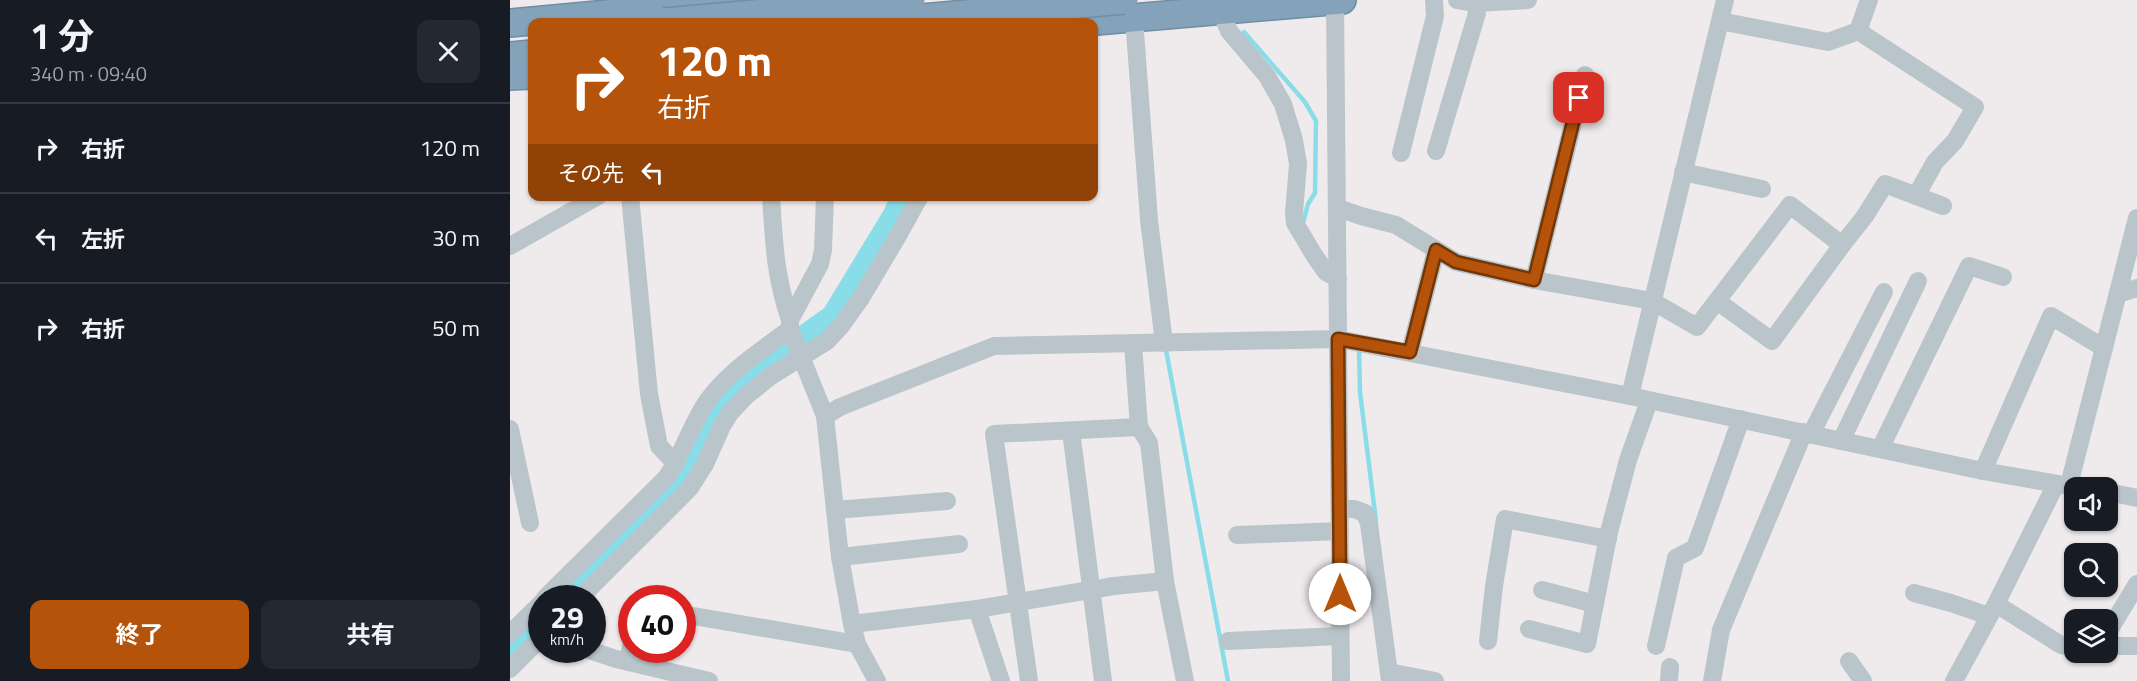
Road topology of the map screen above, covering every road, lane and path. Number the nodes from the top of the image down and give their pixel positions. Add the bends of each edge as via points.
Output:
1 (758, 0) edge
2 (839, 0) edge
3 (911, 0) edge
4 (938, 0) edge
5 (1335, 0) edge
6 (1342, 0) edge
7 (1434, 0) edge
8 (1456, 0) edge
9 (1528, 0) edge
10 (1725, 0) edge
11 (1869, 0) edge
12 (1476, 3) junction
13 (1129, 9) edge
14 (1220, 10) junction
15 (638, 11) edge
16 (569, 18) edge
17 (709, 18) edge
18 (837, 18) edge
19 (936, 18) edge
20 (954, 18) edge
21 (1098, 18) edge
22 (1720, 21) junction
23 (1858, 31) junction
24 (528, 54) edge
25 (510, 56) edge
26 (528, 75) edge
27 (1585, 75) dead end
28 (510, 76) edge
29 (1436, 151) dead end
30 (1401, 153) dead end
31 (1683, 172) junction
32 (1762, 189) dead end
33 (1916, 196) junction
34 (589, 201) edge
35 (630, 201) edge
36 (771, 201) edge
37 (825, 201) edge
38 (917, 201) edge
39 (1943, 207) dead end
40 (1338, 208) junction
41 (2137, 218) edge
42 (1842, 244) junction
43 (510, 246) edge
44 (1436, 250) junction
45 (2003, 277) dead end
46 (1338, 279) junction
47 (1534, 280) junction
48 (1918, 281) dead end
49 (2137, 288) edge
50 (1884, 292) dead end
51 (2118, 294) junction
52 (1652, 301) junction
53 (1717, 301) junction
54 (794, 339) junction
55 (1338, 339) junction
56 (1133, 343) junction
57 (1164, 343) junction
58 (1412, 347) junction
59 (2104, 348) junction
60 (1631, 392) junction
61 (1649, 401) junction
62 (825, 416) junction
63 (1741, 419) junction
64 (1139, 427) junction
65 (510, 429) edge
66 (1071, 430) junction
67 (1811, 430) junction
68 (1843, 436) junction
69 (1882, 444) junction
70 (1985, 465) junction
71 (680, 477) junction
72 (2071, 477) edge
73 (2064, 482) edge
74 (2064, 491) edge
75 (2118, 494) edge
76 (2137, 498) edge
77 (946, 501) dead end
78 (1340, 509) junction
79 (835, 510) junction
80 (530, 523) dead end
81 (1340, 531) junction
82 (1237, 535) dead end
83 (1608, 539) junction
84 (959, 544) dead end
85 (840, 557) junction
86 (1165, 581) junction
87 (2137, 584) edge
88 (560, 585) edge
89 (591, 585) edge
90 (1092, 590) junction
91 (1542, 590) dead end
92 (1914, 593) dead end
93 (1018, 602) junction
94 (1595, 604) junction
95 (977, 609) junction
96 (1993, 610) junction
97 (2118, 615) edge
98 (528, 616) edge
99 (696, 616) edge
100 (852, 624) junction
101 (1529, 629) dead end
102 (510, 634) edge
103 (1340, 636) junction
104 (1228, 641) dead end
105 (1488, 641) dead end
106 (857, 644) junction
107 (2064, 645) edge
108 (1656, 646) dead end
109 (2118, 646) edge
110 (2137, 646) edge
111 (528, 651) edge
112 (1849, 661) dead end
113 (632, 663) edge
114 (510, 669) edge
115 (1392, 675) edge
116 (710, 681) edge
117 (876, 681) edge
118 (1001, 681) edge
119 (1029, 681) edge
120 (1103, 681) edge
121 (1185, 681) edge
122 (1341, 681) edge
123 (1435, 681) edge
124 (1712, 681) edge
125 (1863, 681) edge
126 (1954, 681) edge

1 - 15 highway
2 - 18 street
3 - 17 highway, bridge
4 - 19 street
5 - 6 highway
5 - 14 highway
5 - 40 street
7 - 30 street via 1436,16
8 - 12 street
9 - 12 street
10 - 22 street
11 - 23 street
12 - 29 street via 1477,13
13 - 14 highway
13 - 20 highway, bridge
13 - 21 highway
13 - 57 street
14 - 46 street via 1229,32 1268,76 1283,104 1298,164 1295,223 1326,272
15 - 16 highway
22 - 23 street via 1828,42
22 - 31 street
23 - 33 street via 1975,107
24 - 25 highway
26 - 28 highway
27 - 47 street
31 - 32 street
31 - 52 street
33 - 39 street
33 - 42 street via 1885,184
34 - 43 street
35 - 71 street via 649,394 659,446
36 - 54 street via 775,261
37 - 54 street via 824,250
38 - 54 street via 841,326 827,341
40 - 44 street via 1396,225
40 - 46 street
41 - 51 street
42 - 53 street via 1790,205
42 - 53 street via 1772,341
44 - 47 street via 1456,262
44 - 58 street
45 - 69 street via 1969,266
46 - 55 street
47 - 52 street
48 - 68 street
49 - 51 street
50 - 67 street
51 - 59 street
52 - 53 street via 1697,327
52 - 60 street
54 - 62 street
54 - 71 street via 758,386 730,413 705,464
54 - 71 street via 735,371 709,398 700,412
55 - 57 street
55 - 58 street
55 - 78 street
56 - 57 street
56 - 62 street via 994,346
56 - 64 street
58 - 60 street
59 - 70 street via 2051,316
59 - 72 street
60 - 61 street
61 - 63 street
61 - 83 street via 1628,460
62 - 79 street
63 - 67 street
63 - 108 street via 1695,548 1676,558
64 - 66 street
64 - 86 street via 1149,443
65 - 80 street
66 - 90 street
66 - 93 street via 994,434
67 - 68 street
67 - 124 street via 1721,630
68 - 69 street
69 - 70 street
70 - 73 street
71 - 88 street
71 - 89 street
74 - 96 street
75 - 76 street
77 - 79 street
78 - 81 street
78 - 115 street via 1365,513 1369,524
79 - 85 street
81 - 82 street
81 - 103 street
83 - 94 street
83 - 105 street via 1505,519
84 - 85 street
85 - 100 street
86 - 90 street
86 - 121 street
87 - 97 street
90 - 93 street
90 - 120 street
91 - 94 street
92 - 96 street
93 - 95 street
93 - 119 street
94 - 101 street via 1587,645
95 - 100 street
95 - 118 street
96 - 107 street
96 - 126 street
98 - 102 street
99 - 106 street
100 - 106 street
103 - 104 street
103 - 122 street
106 - 117 street
109 - 110 street
111 - 114 street
112 - 125 street
113 - 116 street
115 - 123 street

